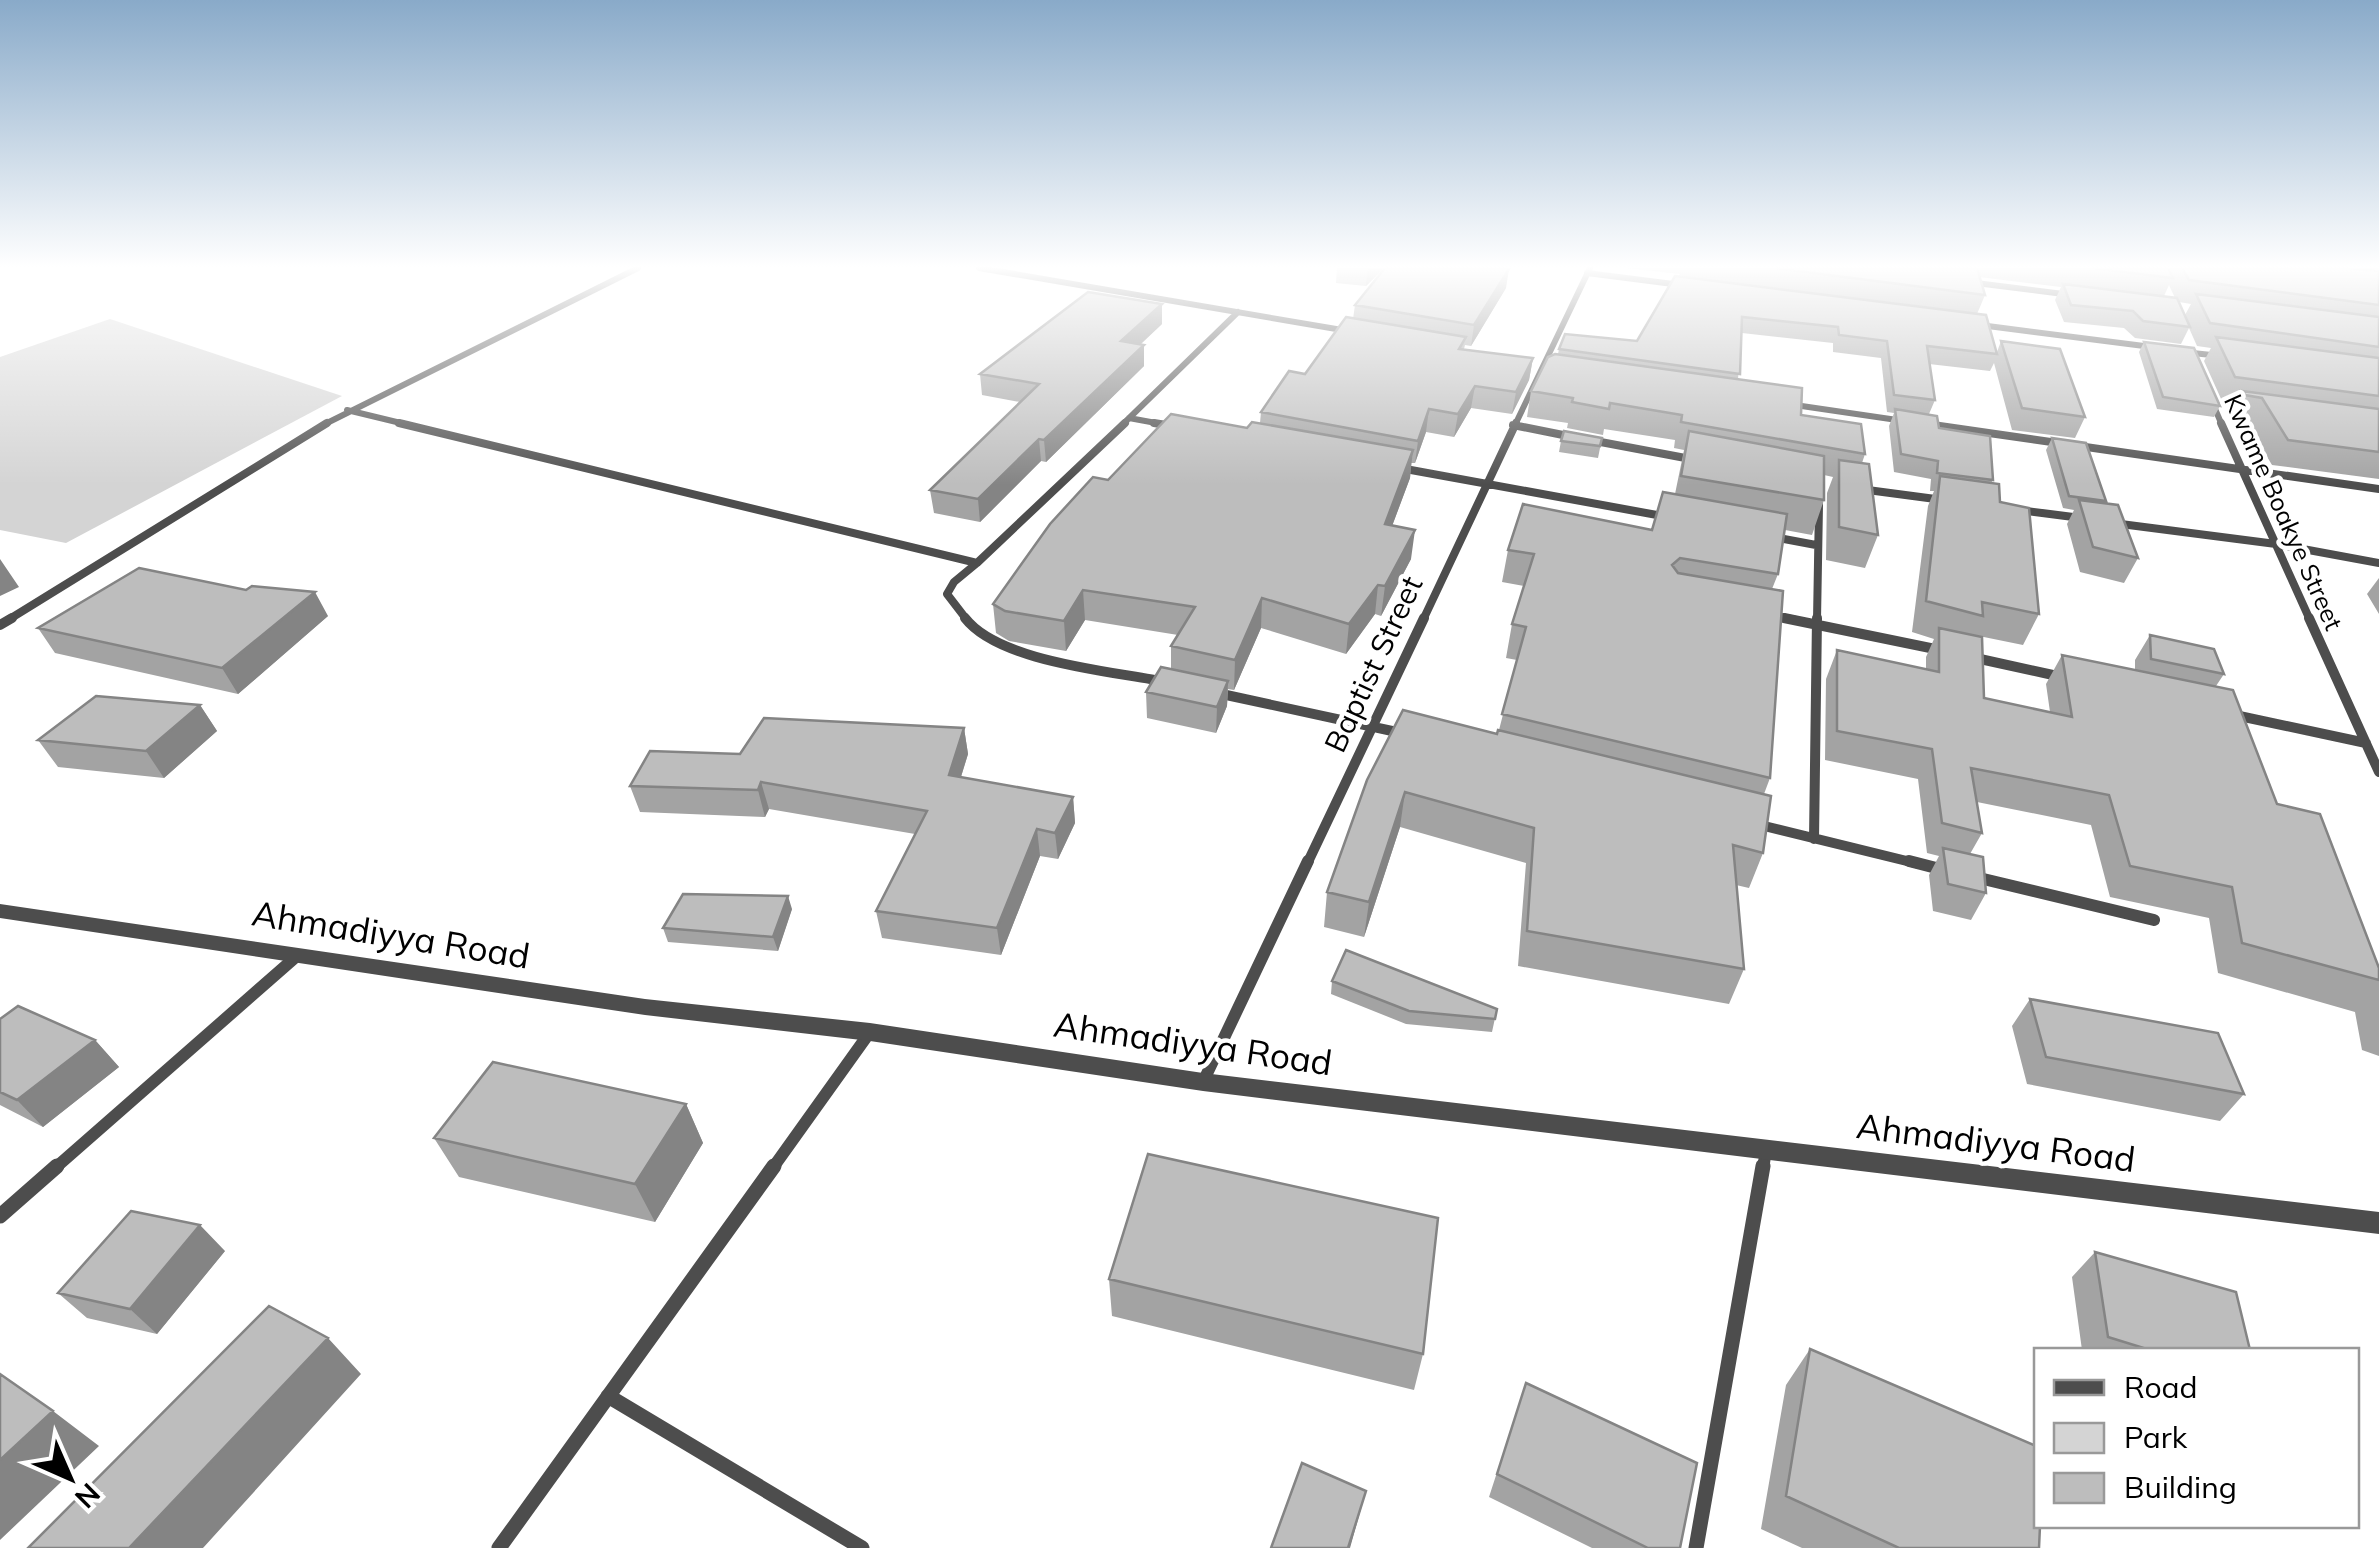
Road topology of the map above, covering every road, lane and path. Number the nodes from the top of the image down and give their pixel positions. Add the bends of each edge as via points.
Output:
1 (490, 340) edge
2 (1209, 340) edge
3 (1554, 340) edge
4 (2100, 340) edge
5 (2185, 340) edge
6 (2190, 352) junction
7 (2228, 357) edge
8 (2196, 366) edge
9 (1539, 370) junction
10 (1557, 373) edge
11 (2208, 394) edge
12 (1780, 403) edge
13 (2214, 408) junction
14 (347, 410) junction
15 (2233, 410) dead end
16 (1129, 418) junction
17 (1514, 425) junction
18 (1185, 428) edge
19 (1705, 462) edge
20 (1392, 466) edge
21 (2243, 471) junction
22 (1485, 484) junction
23 (1840, 486) edge
24 (2379, 489) edge
25 (1819, 499) edge
26 (1959, 502) edge
27 (1998, 508) edge
28 (1684, 520) edge
29 (1760, 534) edge
30 (2276, 544) junction
31 (1816, 546) junction
32 (976, 562) junction
33 (2379, 563) edge
34 (1762, 614) edge
35 (1818, 623) junction
36 (0, 625) edge
37 (2082, 681) edge
38 (1184, 686) edge
39 (1203, 690) edge
40 (2215, 710) edge
41 (1371, 726) junction
42 (1428, 740) edge
43 (2366, 743) junction
44 (2379, 772) edge
45 (1744, 820) edge
46 (1814, 839) junction
47 (0, 911) edge
48 (2154, 920) dead end
49 (298, 955) junction
50 (870, 1032) junction
51 (1202, 1082) junction
52 (1767, 1149) junction
53 (0, 1216) edge
54 (2379, 1223) edge
55 (608, 1396) junction
56 (499, 1548) edge
57 (862, 1548) edge
58 (1696, 1548) edge

1 - 14 street
2 - 16 street
3 - 9 street, Baptist Street
4 - 6 street
5 - 6 street, Kwame Boakye Street
6 - 7 street
6 - 8 street, Kwame Boakye Street
9 - 10 street
9 - 17 street, Baptist Street
11 - 13 street, Kwame Boakye Street
12 - 21 street
13 - 15 street
13 - 21 street, Kwame Boakye Street
14 - 32 street
14 - 36 street
16 - 18 street
16 - 32 street
17 - 19 street
17 - 22 street, Baptist Street
20 - 22 street
21 - 24 street
21 - 30 street, Kwame Boakye Street
22 - 28 street
22 - 41 street, Baptist Street
23 - 26 street
25 - 31 street
27 - 30 street
29 - 31 street
30 - 33 street
30 - 43 street, Kwame Boakye Street
31 - 35 street
32 - 38 street via 947,594 976,631 1007,650
34 - 35 street
35 - 37 street
35 - 46 street
39 - 41 street
40 - 43 street
41 - 42 street
41 - 51 street, Baptist Street
43 - 44 street, Kwame Boakye Street
45 - 46 street
46 - 48 street
47 - 49 street, Ahmadiyya Road
49 - 50 street, Ahmadiyya Road via 645,1007
49 - 53 street
50 - 51 street, Ahmadiyya Road
50 - 55 street
51 - 52 street, Ahmadiyya Road
52 - 54 street, Ahmadiyya Road
52 - 58 street
55 - 56 street
55 - 57 street

